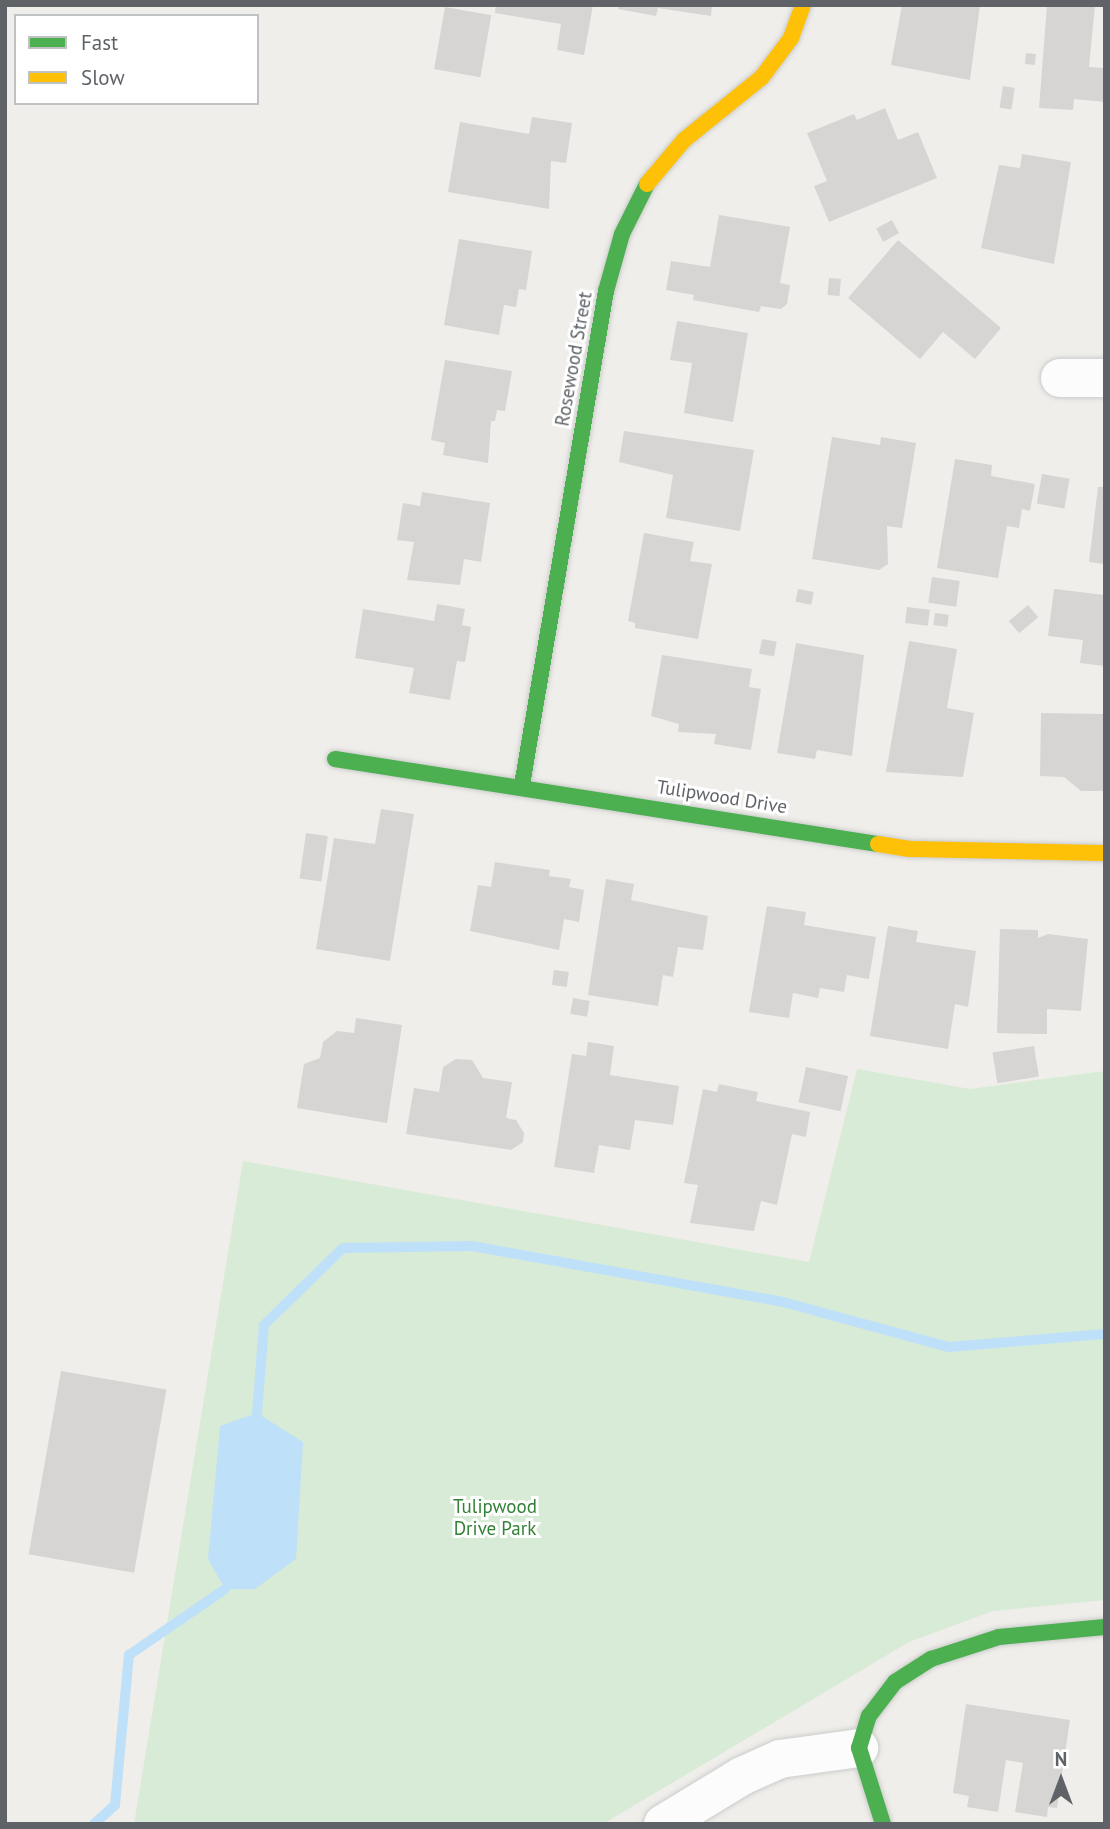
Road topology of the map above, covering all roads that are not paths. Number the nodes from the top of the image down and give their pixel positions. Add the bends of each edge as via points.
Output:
1 (803, 5) edge
2 (1060, 378) dead end
3 (1105, 378) edge
4 (335, 759) dead end
5 (522, 785) junction
6 (1105, 853) edge
7 (1105, 1627) edge
8 (859, 1748) junction
9 (663, 1824) edge
10 (883, 1824) edge

1 - 5 street, Rosewood Street via 791,38 762,77 684,140 645,186 622,234 606,291
2 - 3 street
4 - 5 street, Tulipwood Drive
5 - 6 street, Tulipwood Drive via 910,849
7 - 8 street via 999,1637 931,1659 895,1682 869,1716
8 - 9 street via 780,1759 742,1776
8 - 10 street

